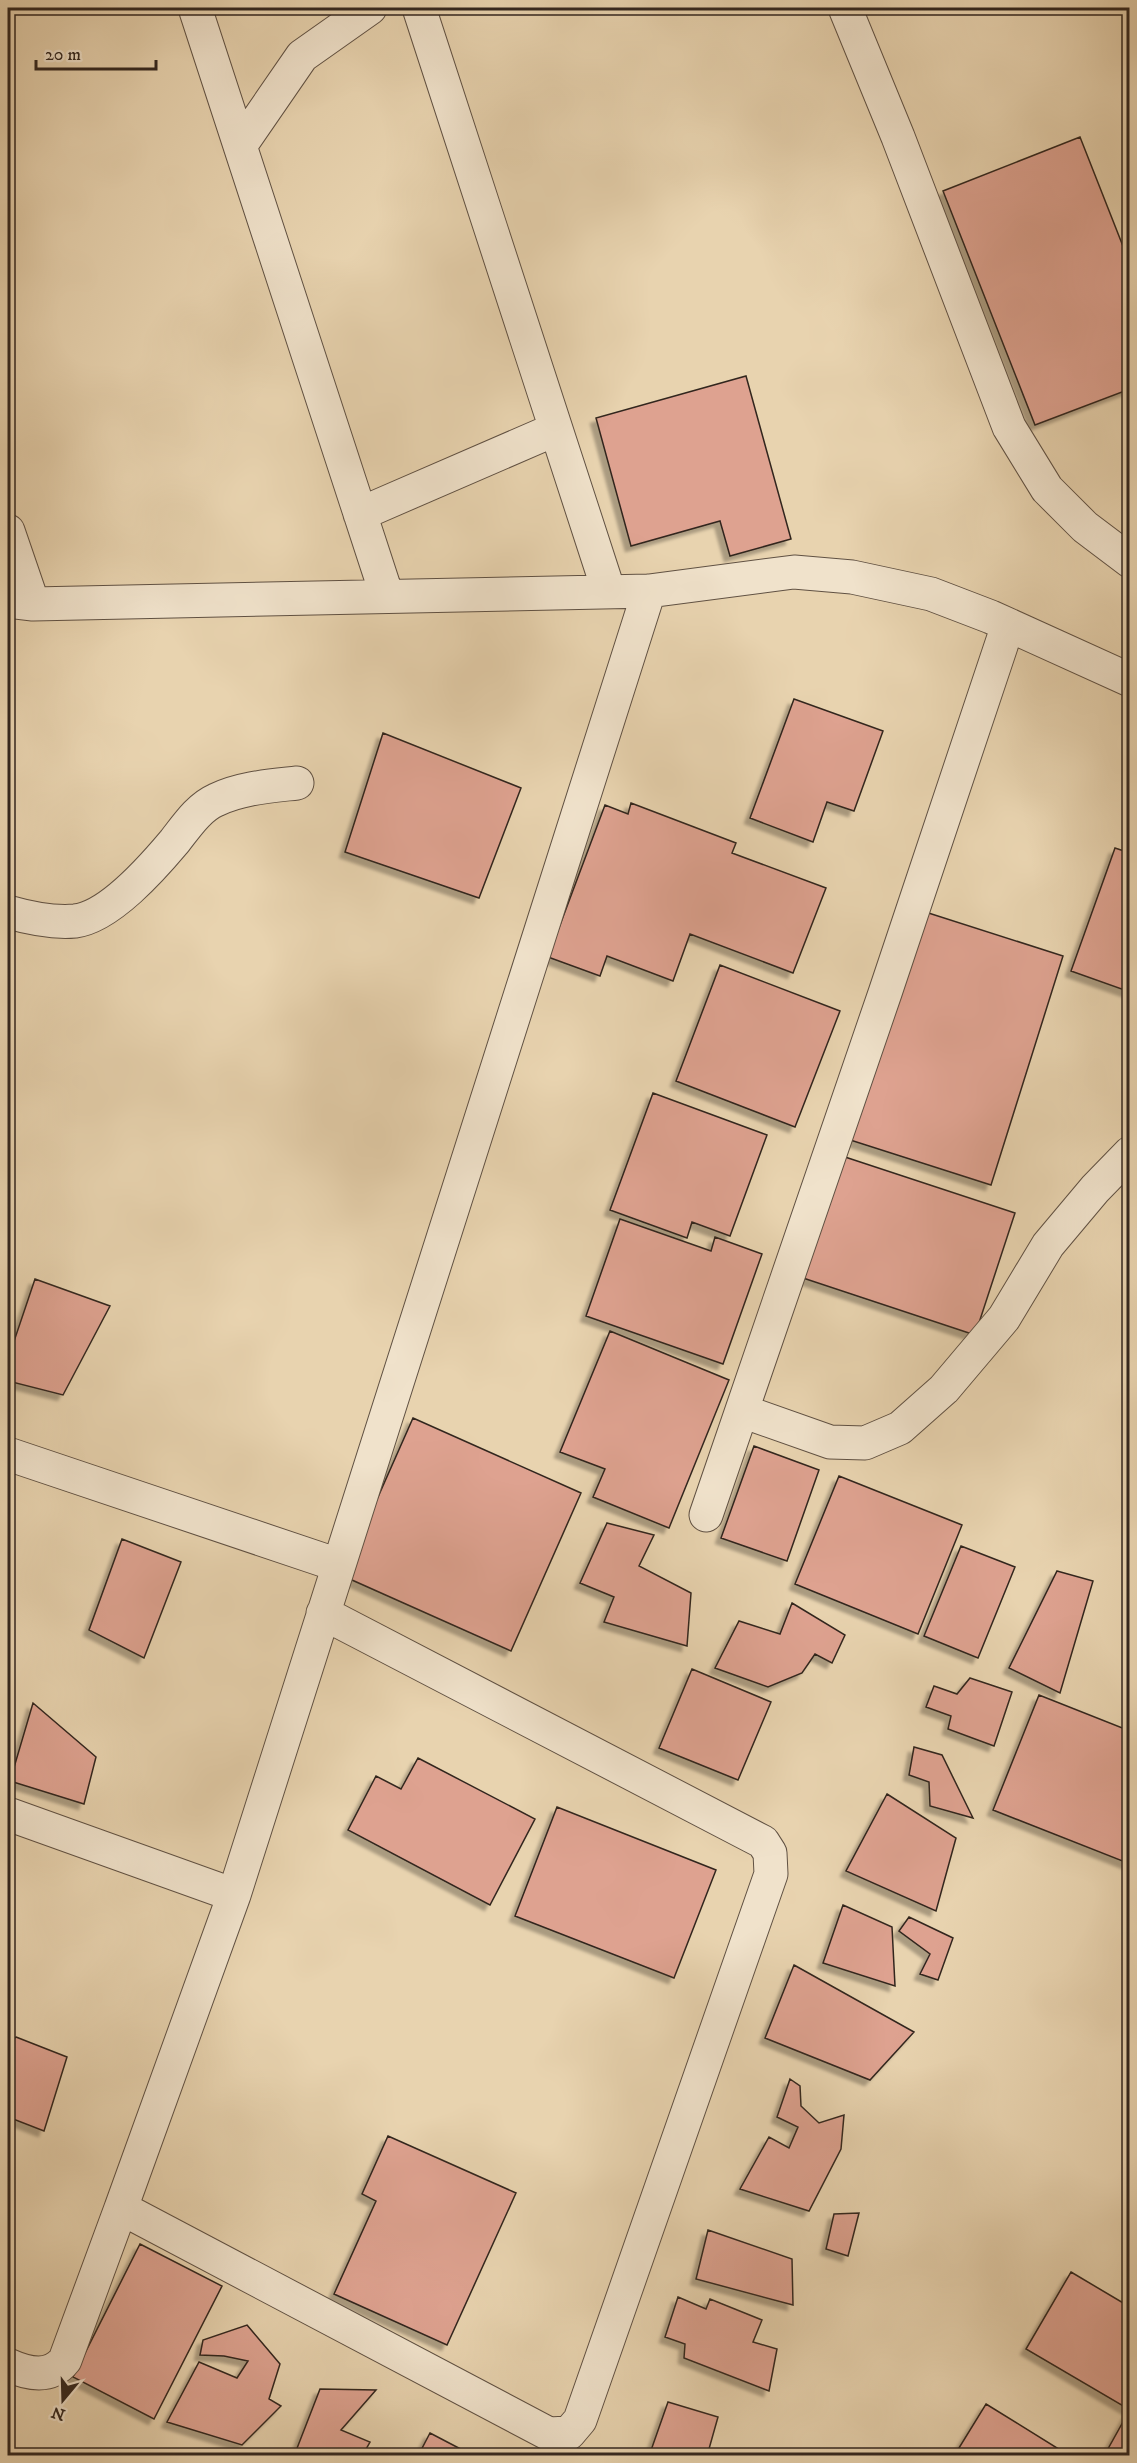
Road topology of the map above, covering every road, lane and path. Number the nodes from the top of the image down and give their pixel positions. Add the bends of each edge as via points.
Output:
1 (195, 8) edge
2 (370, 8) edge
3 (419, 8) edge
4 (845, 8) edge
5 (240, 146) junction
6 (556, 429) junction
7 (360, 514) junction
8 (8, 531) edge
9 (1130, 561) edge
10 (609, 591) junction
11 (649, 591) junction
12 (387, 596) junction
13 (20, 602) edge
14 (1008, 625) junction
15 (1130, 680) edge
16 (297, 783) dead end
17 (8, 912) edge
18 (1130, 1153) edge
19 (742, 1411) junction
20 (8, 1454) edge
21 (706, 1515) dead end
22 (338, 1564) junction
23 (323, 1613) junction
24 (8, 1814) edge
25 (234, 1895) junction
26 (121, 2208) junction
27 (8, 2365) edge

1 - 5 street
2 - 5 street via 302,56
3 - 6 street
4 - 9 street via 1009,427 1047,489 1085,527
5 - 7 street
6 - 7 street
6 - 10 street
7 - 12 street
8 - 13 street
10 - 11 street
10 - 12 street
11 - 14 street via 794,572 852,577 931,594
11 - 22 street
12 - 13 street
14 - 15 street
14 - 19 street
16 - 17 street via 241,791 215,800 193,818 121,898 77,921 33,919
18 - 19 street via 1048,1245 1004,1318 944,1389 900,1428 865,1443 830,1442
19 - 21 street
20 - 22 street
22 - 23 street
23 - 25 street
23 - 26 street via 763,1842 770,1853 771,1874 580,2420 568,2433 549,2434
24 - 25 street
25 - 26 street
26 - 27 street via 65,2360 58,2369 44,2374 24,2373

